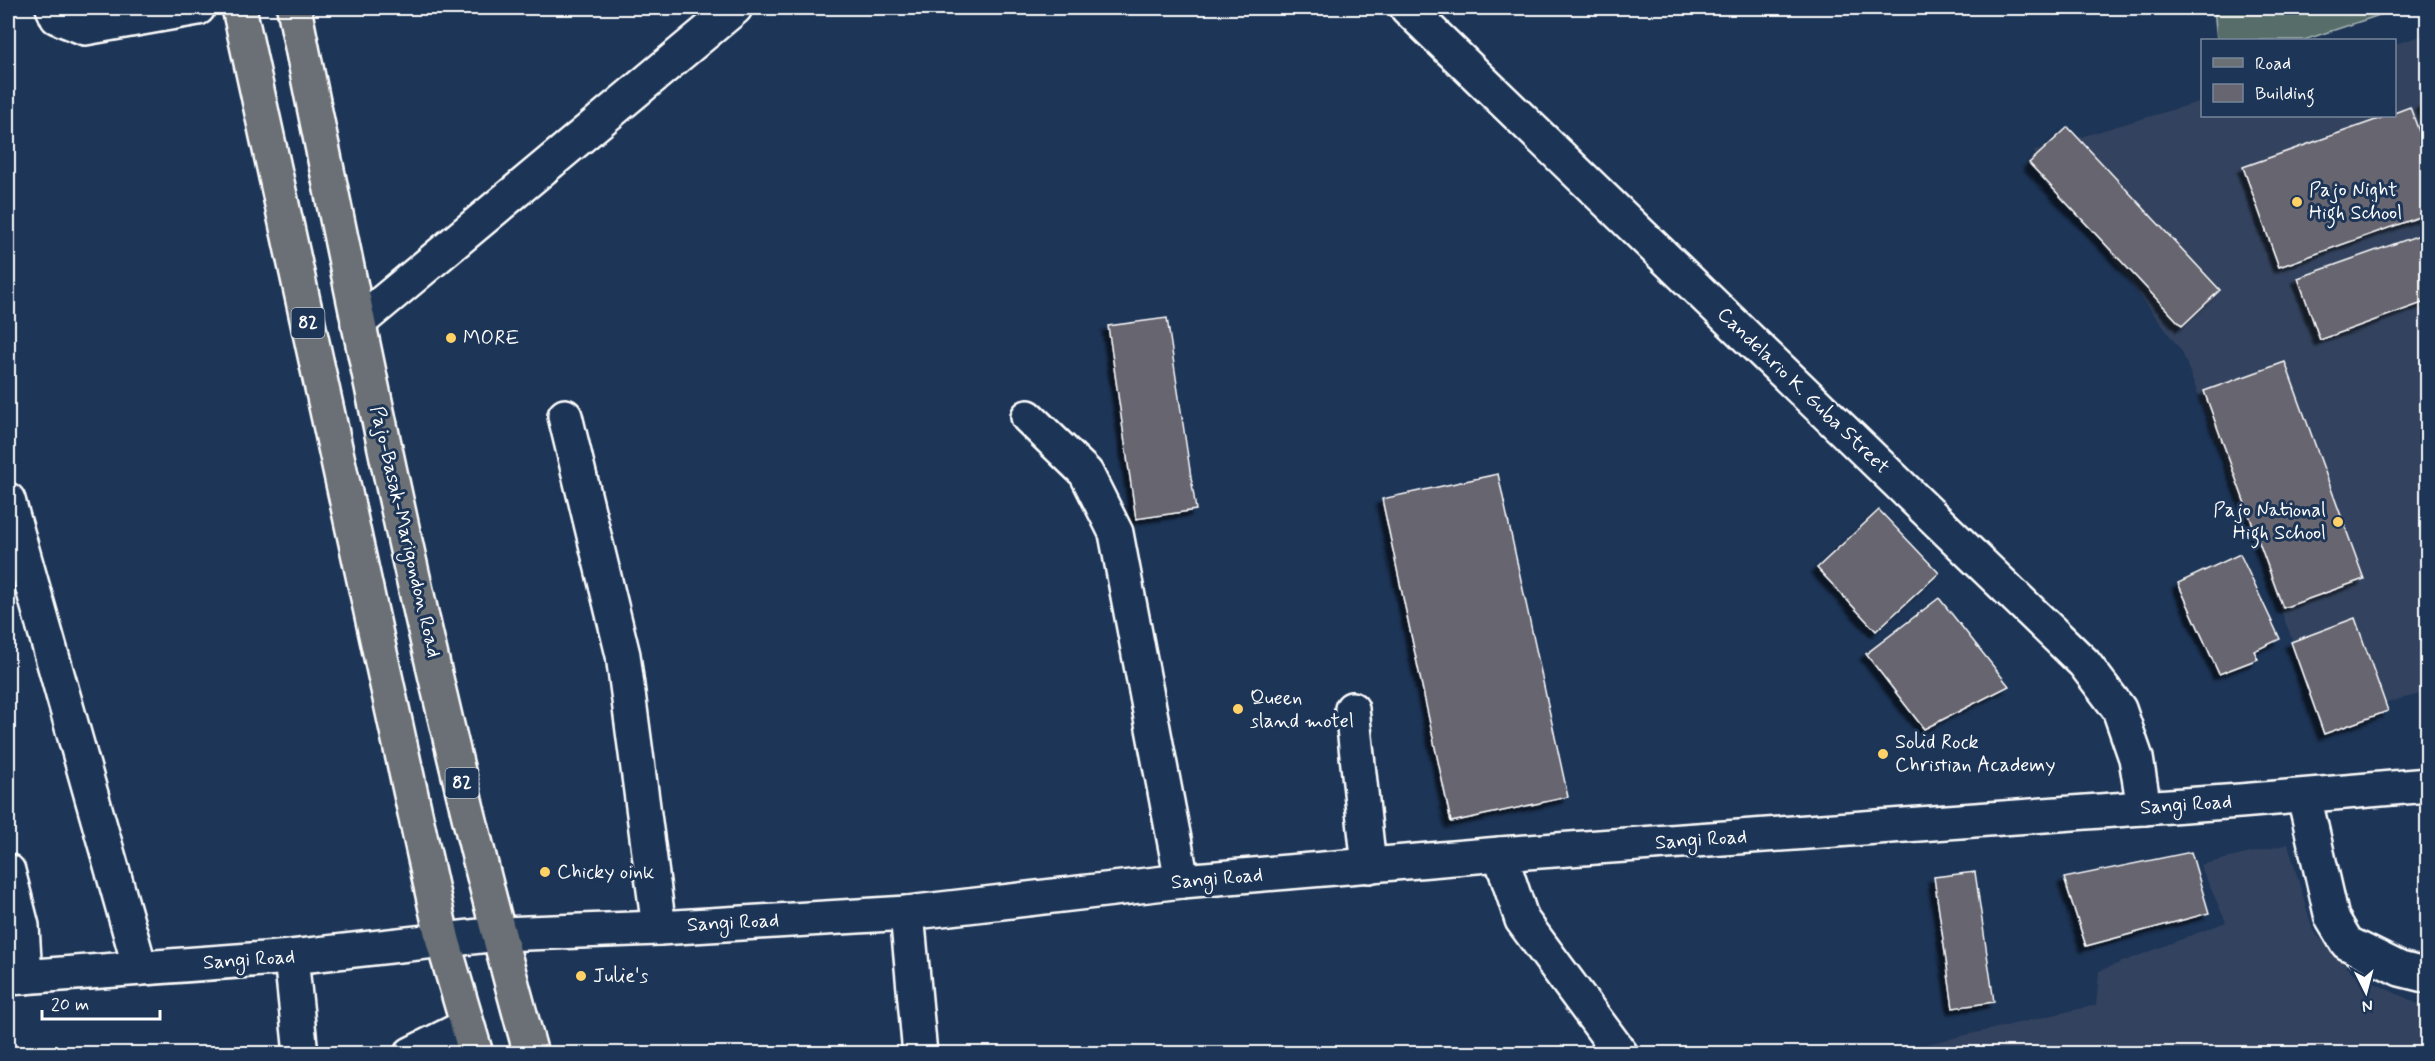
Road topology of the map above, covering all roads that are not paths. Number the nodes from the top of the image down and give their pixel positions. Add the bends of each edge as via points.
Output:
1 (53, 8) edge
2 (198, 8) edge
3 (239, 8) edge
4 (294, 8) edge
5 (735, 8) edge
6 (1407, 8) edge
7 (358, 323) junction
8 (565, 416) dead end
9 (1028, 417) dead end
10 (8, 500) edge
11 (1352, 709) dead end
12 (2427, 785) edge
13 (2304, 796) junction
14 (2144, 808) junction
15 (1500, 854) junction
16 (1369, 866) junction
17 (8, 871) edge
18 (1182, 881) junction
19 (907, 913) junction
20 (659, 928) junction
21 (498, 934) junction
22 (444, 941) junction
23 (291, 957) junction
24 (140, 968) junction
25 (2427, 976) edge
26 (16, 977) edge
27 (472, 1040) edge
28 (301, 1053) edge
29 (411, 1053) edge
30 (531, 1053) edge
31 (920, 1053) edge
32 (1621, 1053) edge

1 - 2 street via 57,17 85,28
3 - 22 main road, 82
4 - 7 main road, Pajo-Basak-Marigondon Road / 82
5 - 7 street
6 - 14 street, Candelario K. Guba Street via 2084,663 2119,708 2136,758
7 - 21 main road, Pajo-Basak-Marigondon Road / 82
8 - 20 street via 623,655
9 - 18 street via 1086,473 1116,533
10 - 24 street
11 - 16 street
12 - 13 street, Sangi Road
13 - 14 street, Sangi Road
13 - 25 street via 2332,918 2347,943 2400,969
14 - 15 street, Sangi Road
15 - 16 street, Sangi Road
15 - 32 street via 1522,920
16 - 18 street, Sangi Road
17 - 26 street via 22,926
18 - 19 street, Sangi Road
19 - 20 street, Sangi Road
19 - 31 street
20 - 21 street, Sangi Road
21 - 22 street, Sangi Road
21 - 30 main road, Pajo-Basak-Marigondon Road / 82
22 - 23 street, Sangi Road
22 - 27 main road, 82
23 - 24 street, Sangi Road
23 - 28 street
24 - 26 street, Sangi Road
27 - 29 street

